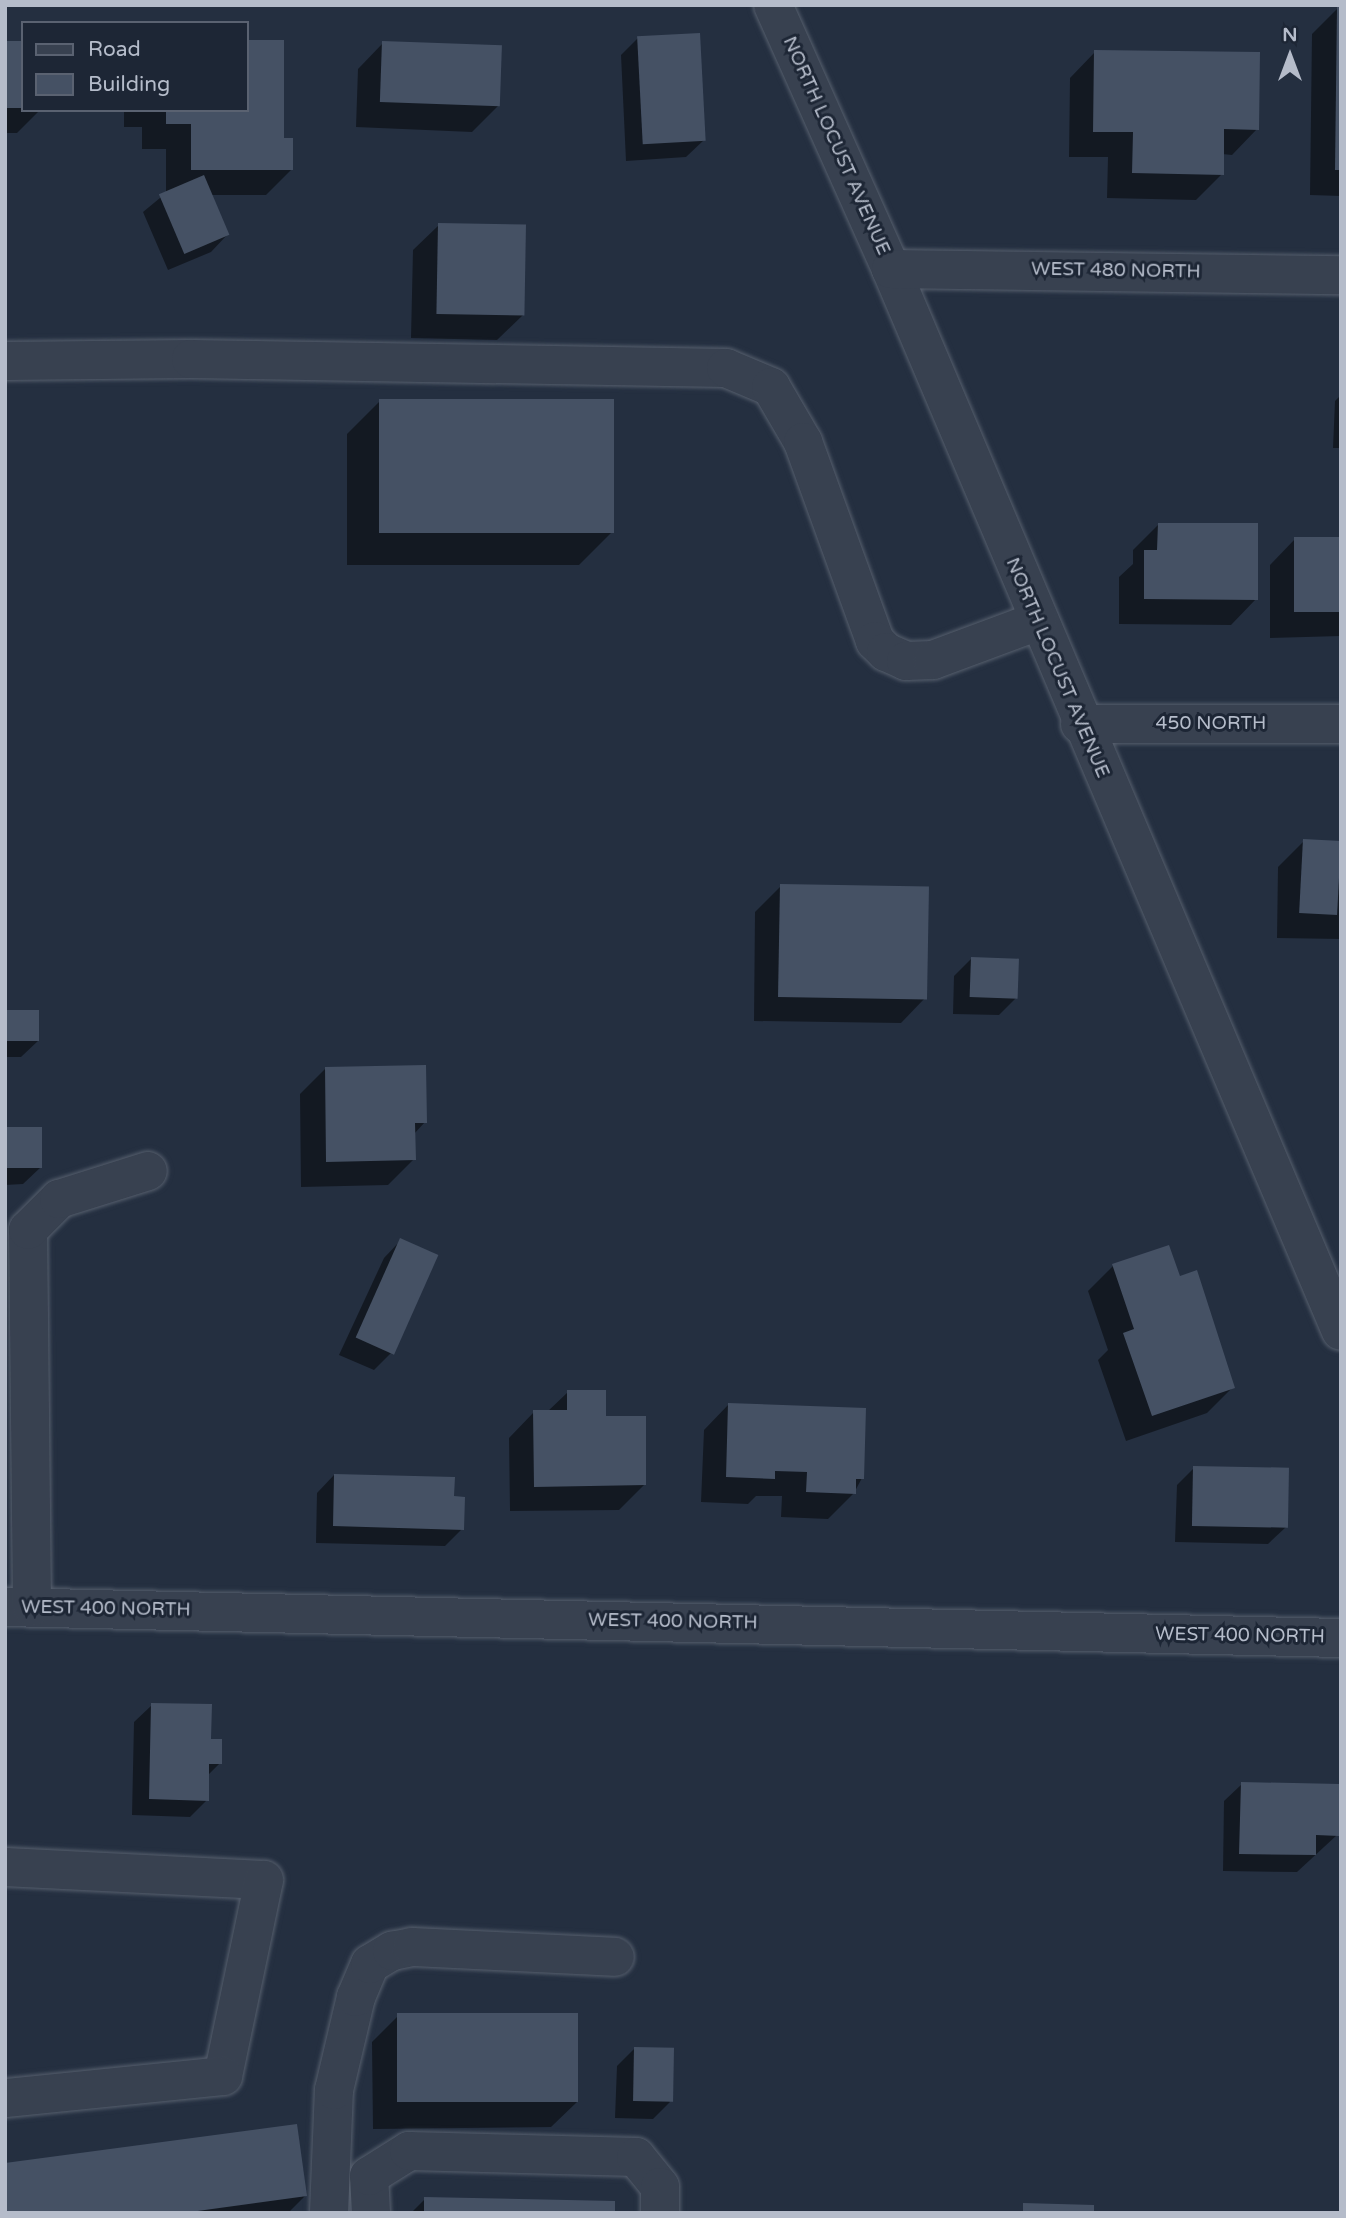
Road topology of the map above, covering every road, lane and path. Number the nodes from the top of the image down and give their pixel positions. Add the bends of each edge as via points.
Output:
1 (773, 5) edge
2 (891, 269) junction
3 (1341, 275) edge
4 (5, 362) edge
5 (1038, 621) junction
6 (1080, 724) junction
7 (1341, 724) edge
8 (148, 1171) dead end
9 (1341, 1331) edge
10 (19, 1607) edge
11 (1341, 1638) edge
12 (5, 1867) edge
13 (615, 1957) dead end
14 (5, 2098) edge
15 (329, 2213) edge
16 (371, 2213) edge
17 (660, 2213) edge

1 - 2 street, NORTH LOCUST AVENUE
2 - 3 street, WEST 480 NORTH
2 - 5 street, NORTH LOCUST AVENUE
4 - 5 street via 205,359 726,368 771,387 803,442 875,641 887,652 906,661 933,660
5 - 6 street, NORTH LOCUST AVENUE
6 - 7 street, 450 NORTH
6 - 9 street, NORTH LOCUST AVENUE
8 - 10 street via 59,1199 28,1230
10 - 11 street, WEST 400 NORTH
12 - 14 street via 264,1880 223,2076
13 - 15 street via 412,1947 392,1951 370,1964 356,1997 334,2090
16 - 17 street via 369,2176 409,2151 636,2157 660,2187

